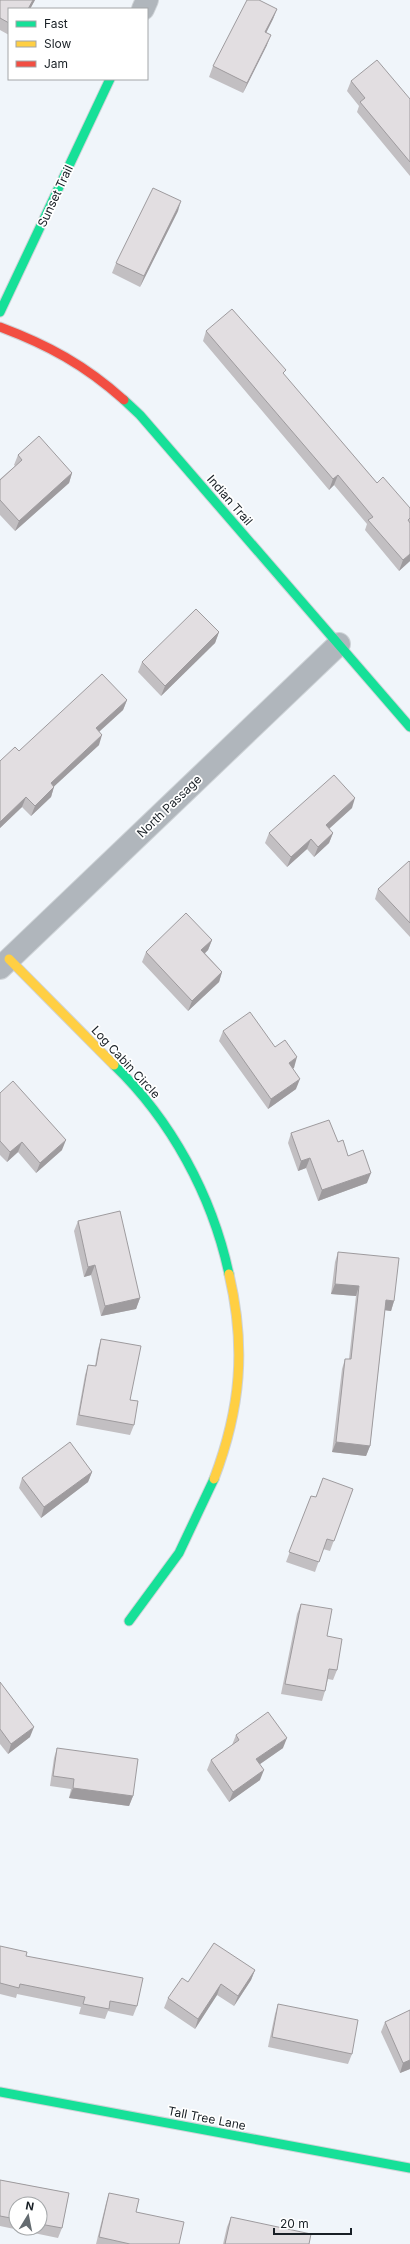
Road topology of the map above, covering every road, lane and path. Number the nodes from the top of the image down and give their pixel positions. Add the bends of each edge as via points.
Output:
1 (110, 80) edge
2 (0, 312) edge
3 (0, 327) edge
4 (339, 644) junction
5 (410, 727) edge
6 (5, 963) edge
7 (129, 1622) dead end
8 (0, 2092) edge
9 (410, 2168) edge

1 - 2 street, Sunset Trail
3 - 4 street, Indian Trail via 31,338 63,354 92,373 140,415
4 - 5 street, Indian Trail
4 - 6 street, North Passage
6 - 7 street, Log Cabin Circle via 144,1095 173,1137 192,1172 213,1220 229,1270 238,1320 240,1369 223,1455 203,1505 178,1554
8 - 9 street, Tall Tree Lane

